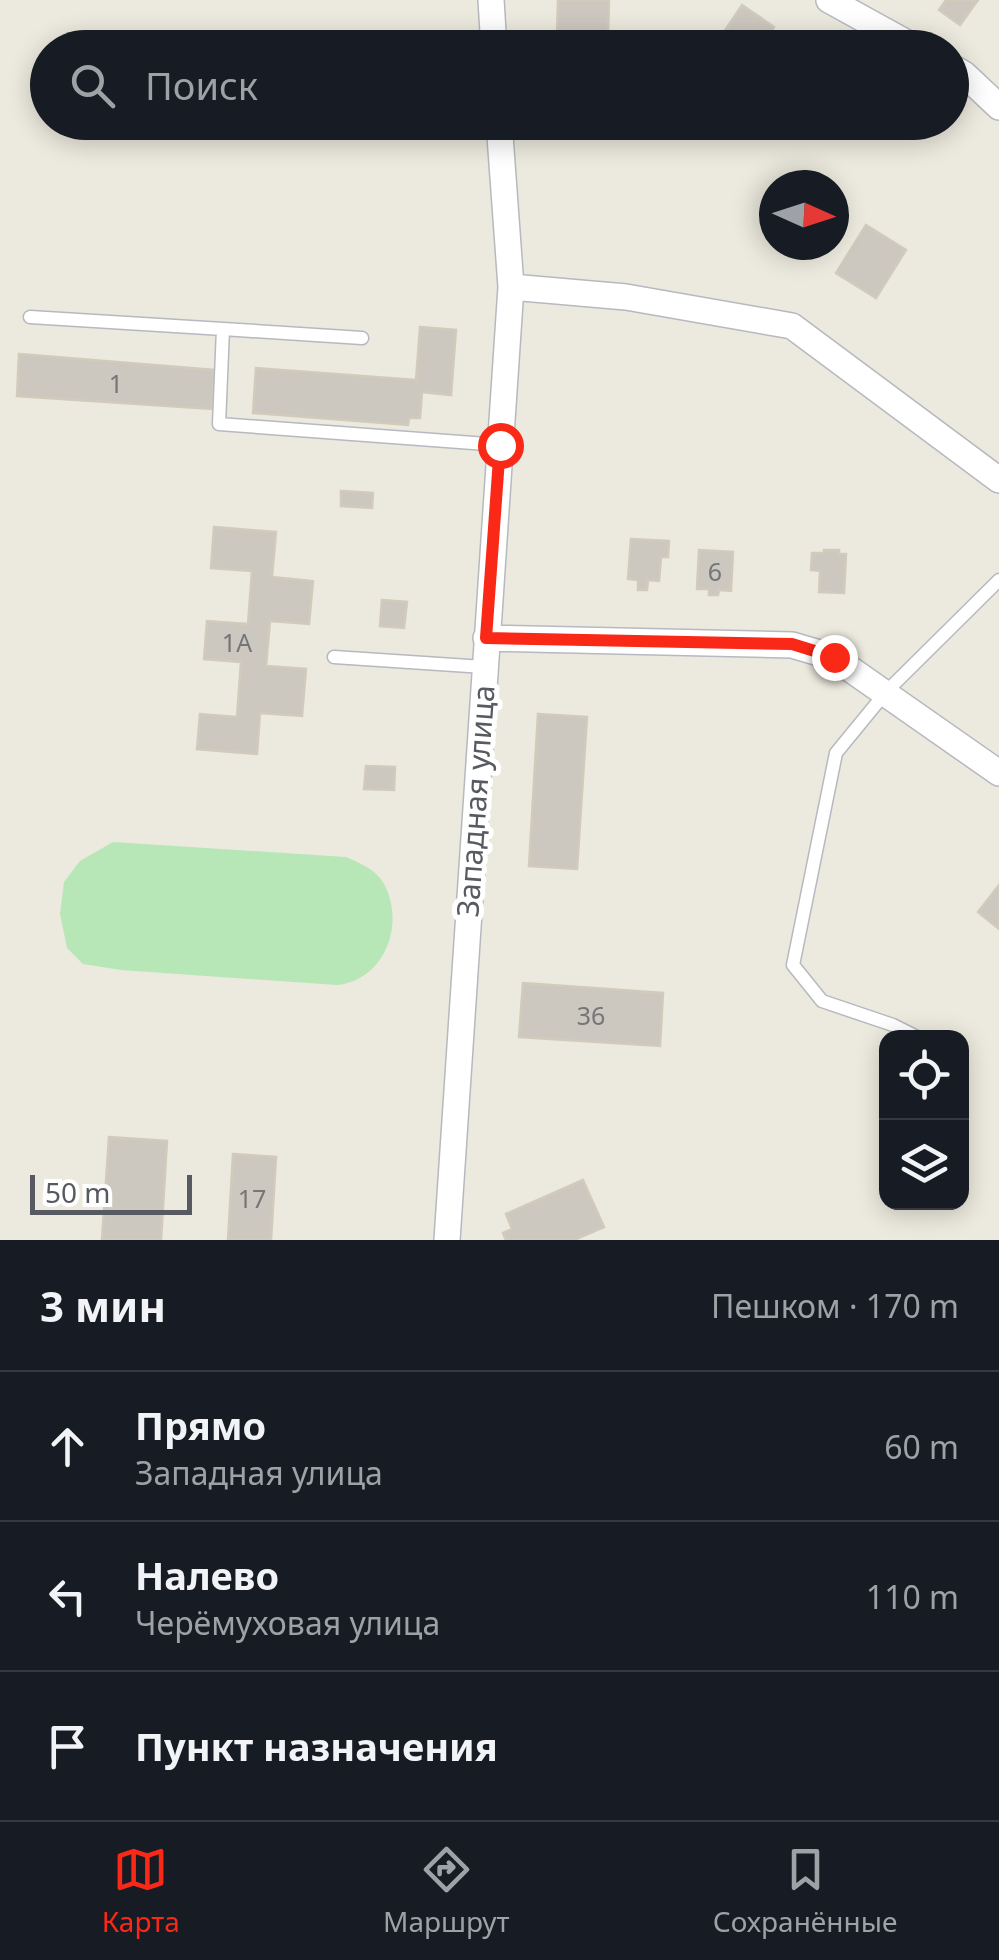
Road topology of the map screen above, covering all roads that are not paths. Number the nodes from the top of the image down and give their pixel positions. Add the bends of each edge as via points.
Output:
1 (492, 0) edge
2 (829, 0) edge
3 (493, 30) edge
4 (883, 30) edge
5 (969, 79) edge
6 (999, 107) edge
7 (500, 140) edge
8 (511, 286) junction
9 (30, 317) dead end
10 (223, 329) junction
11 (362, 338) dead end
12 (500, 445) junction
13 (999, 480) edge
14 (999, 580) edge
15 (486, 638) junction
16 (334, 657) dead end
17 (484, 667) junction
18 (886, 692) junction
19 (999, 773) edge
20 (904, 1030) edge
21 (447, 1240) edge

1 - 3 street
2 - 4 street
5 - 6 street
7 - 8 street, Западная улица
8 - 12 street, Западная улица
8 - 13 street via 626,297 792,326
9 - 10 lane
10 - 11 lane
10 - 12 lane via 219,424
12 - 15 street, Западная улица
14 - 18 lane
15 - 17 street, Западная улица
15 - 18 street via 792,644 834,657
16 - 17 lane
17 - 21 street, Западная улица
18 - 19 street
18 - 20 lane via 836,753 793,965 822,1001

